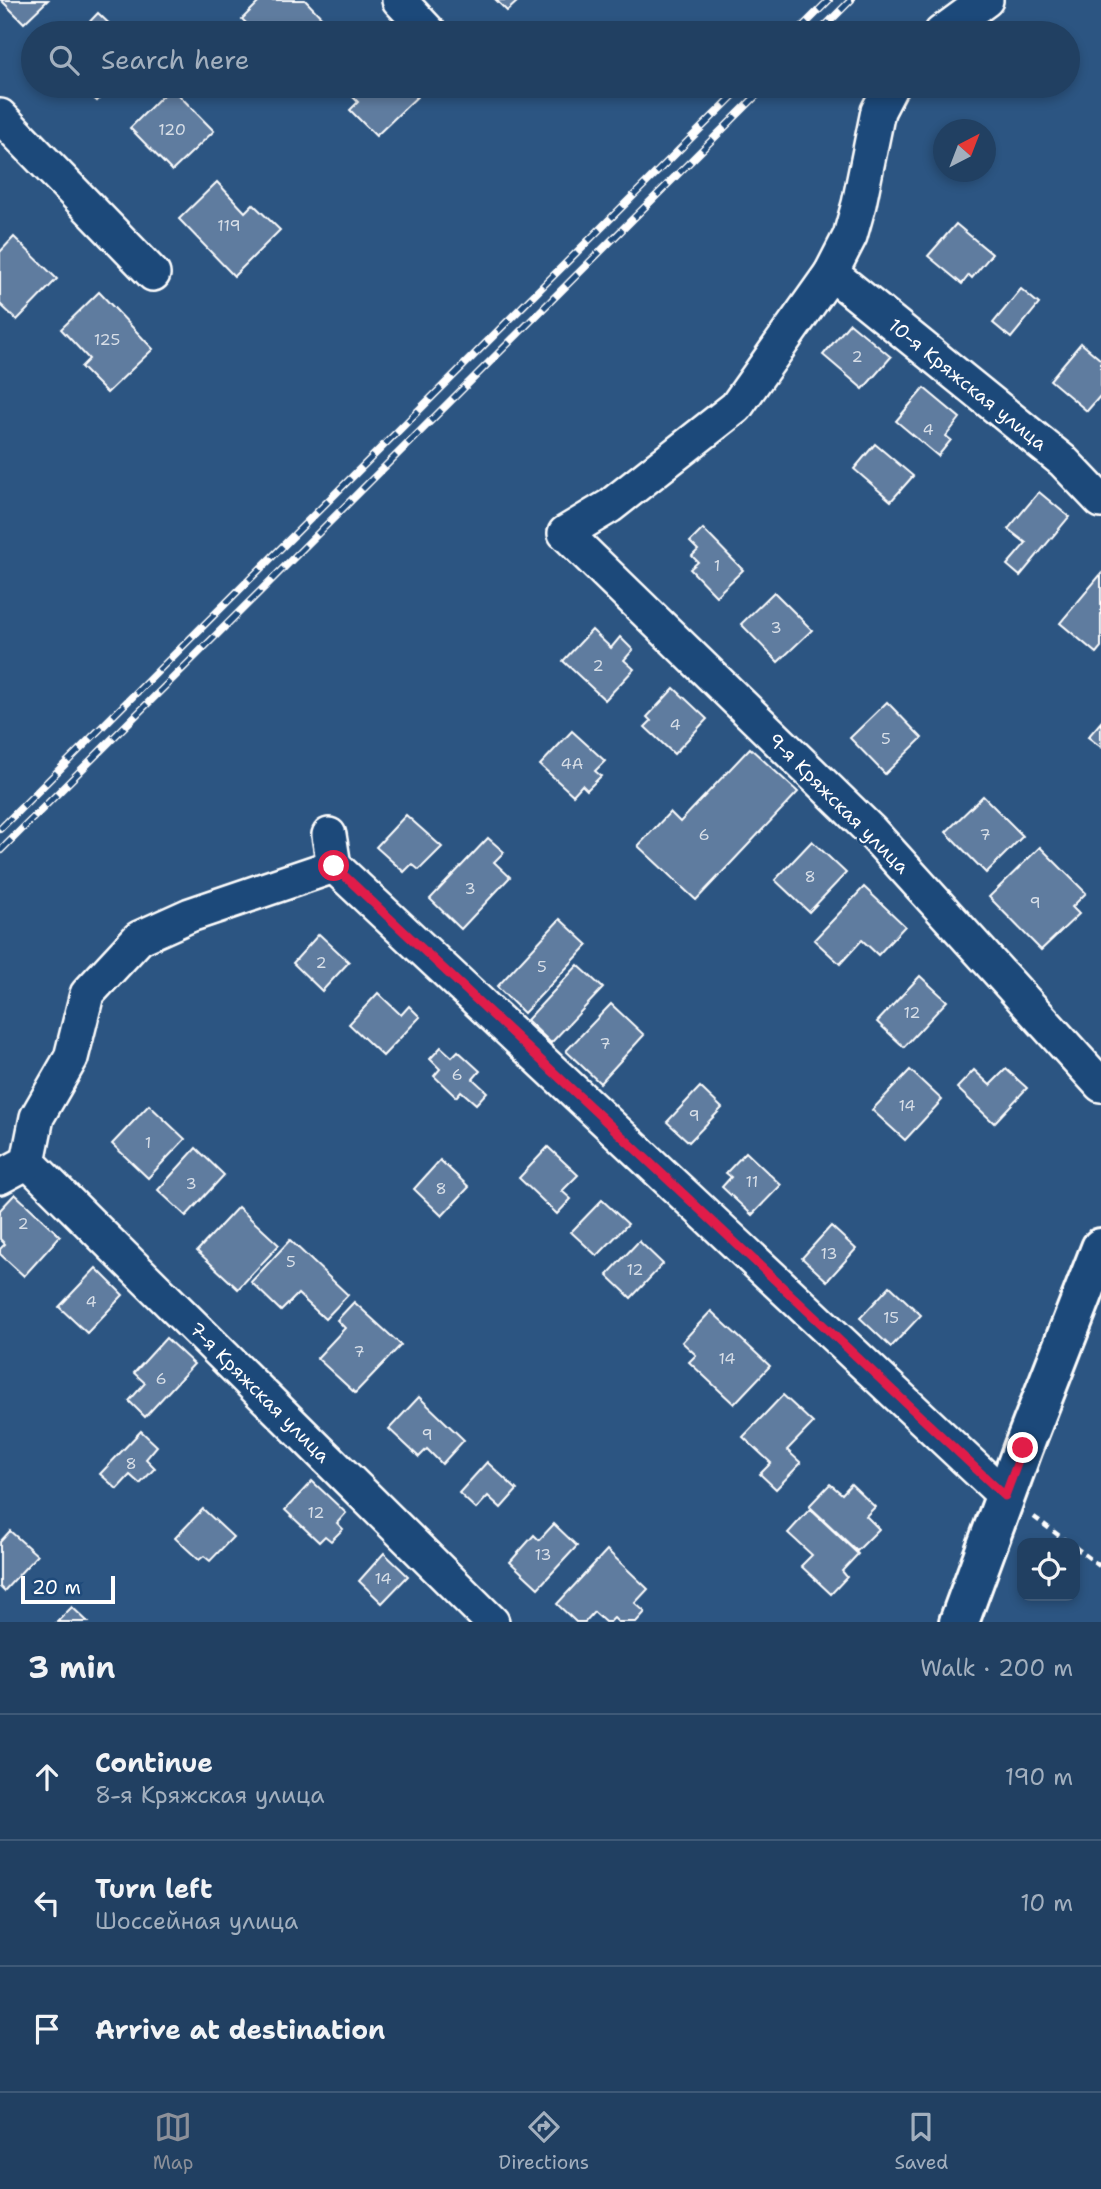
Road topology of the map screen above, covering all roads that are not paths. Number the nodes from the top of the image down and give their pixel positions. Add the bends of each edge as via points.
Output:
1 (399, 0) edge
2 (986, 0) edge
3 (419, 21) edge
4 (957, 21) edge
5 (885, 98) edge
6 (0, 116) edge
7 (831, 273) junction
8 (153, 274) dead end
9 (1101, 500) edge
10 (1101, 1084) edge
11 (14, 1170) edge
12 (1101, 1248) edge
13 (1019, 1506) junction
14 (492, 1622) edge
15 (960, 1622) edge

1 - 3 street
2 - 4 street
5 - 7 street via 850,236
6 - 8 street
7 - 9 street, 10-я Кряжская улица via 1063,461
7 - 10 street, 9-я Кряжская улица via 736,407 610,506 565,533 870,830
11 - 13 street via 37,1117 71,1058 87,994 139,938 331,851
11 - 14 street, 7-я Кряжская улица
12 - 13 main road
13 - 15 main road

